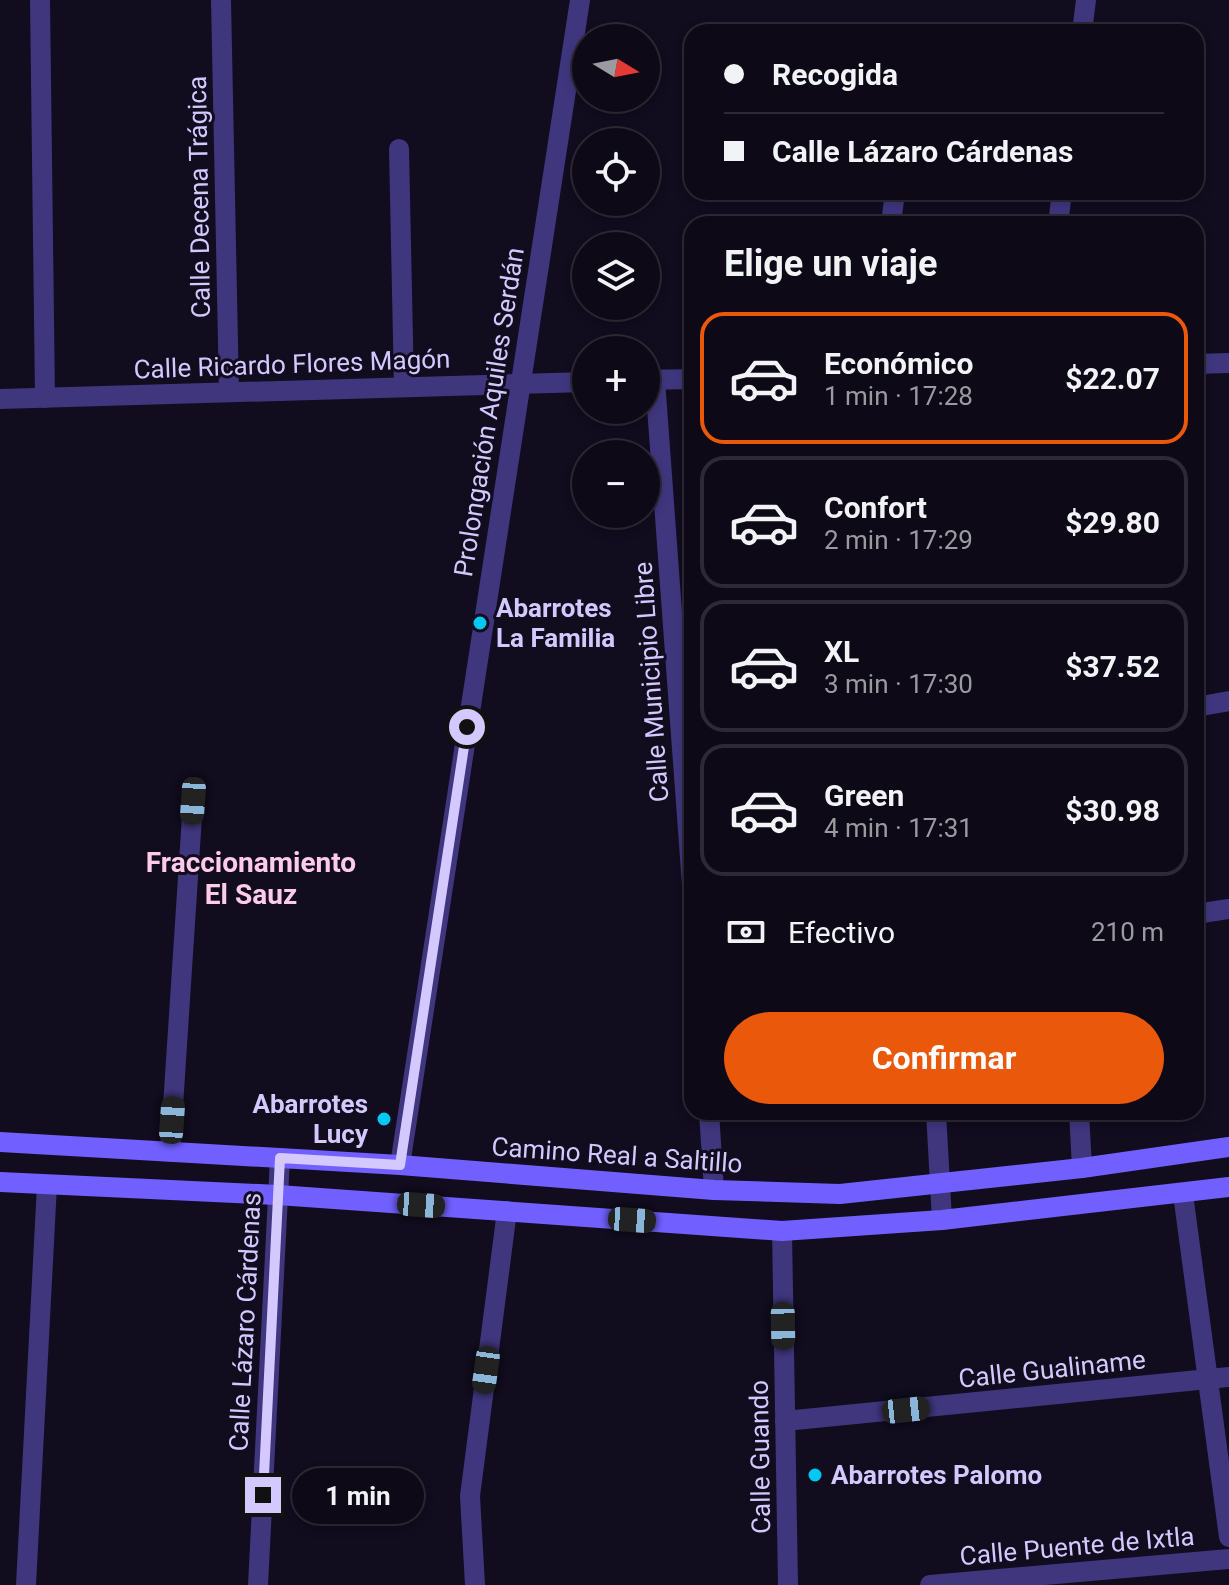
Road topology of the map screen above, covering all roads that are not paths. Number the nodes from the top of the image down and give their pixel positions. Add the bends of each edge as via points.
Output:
1 (40, 0) edge
2 (221, 0) edge
3 (580, 0) edge
4 (1086, 0) edge
5 (1083, 24) edge
6 (399, 149) dead end
7 (1229, 363) edge
8 (1204, 364) edge
9 (684, 379) edge
10 (660, 380) edge
11 (572, 382) edge
12 (519, 384) junction
13 (404, 387) junction
14 (229, 392) junction
15 (45, 398) junction
16 (0, 399) edge
17 (655, 424) edge
18 (1229, 701) edge
19 (1204, 706) edge
20 (684, 786) edge
21 (193, 801) dead end
22 (1229, 909) edge
23 (1204, 913) edge
24 (710, 1120) edge
25 (936, 1120) edge
26 (1079, 1120) edge
27 (0, 1142) edge
28 (1229, 1147) edge
29 (170, 1152) junction
30 (280, 1158) junction
31 (400, 1165) junction
32 (1082, 1168) junction
33 (0, 1182) edge
34 (940, 1182) junction
35 (47, 1185) junction
36 (1229, 1187) edge
37 (714, 1190) junction
38 (1183, 1194) junction
39 (278, 1195) junction
40 (507, 1211) junction
41 (942, 1220) junction
42 (782, 1231) junction
43 (1219, 1378) edge
44 (785, 1421) junction
45 (1229, 1537) edge
46 (1229, 1559) edge
47 (964, 1584) edge
48 (26, 1585) edge
49 (258, 1585) edge
50 (475, 1585) edge
51 (788, 1585) edge
52 (930, 1585) edge

1 - 15 street
2 - 14 street, Calle Decena Trágica
3 - 12 street, Prolongación Aquiles Serdán
4 - 5 street
6 - 13 street
7 - 8 street
9 - 10 street
11 - 12 street, Calle Ricardo Flores Magón
12 - 13 street, Calle Ricardo Flores Magón
12 - 31 street, Prolongación Aquiles Serdán
13 - 14 street, Calle Ricardo Flores Magón
14 - 15 street, Calle Ricardo Flores Magón
15 - 16 street, Calle Ricardo Flores Magón
17 - 20 street, Calle Municipio Libre
18 - 19 street
21 - 29 street
22 - 23 street
24 - 37 street
25 - 34 street
26 - 32 street
27 - 29 street, Camino Real a Saltillo
28 - 32 street, Camino Real a Saltillo
29 - 30 street, Camino Real a Saltillo
30 - 31 street, Camino Real a Saltillo
30 - 39 street, Calle Lázaro Cárdenas
31 - 37 street, Camino Real a Saltillo
32 - 34 street, Camino Real a Saltillo
33 - 35 street
34 - 37 street, Camino Real a Saltillo via 840,1194
34 - 41 street
35 - 39 street
35 - 48 street
36 - 38 street
38 - 41 street
38 - 43 street
39 - 40 street
39 - 49 street, Calle Lázaro Cárdenas
40 - 42 street
40 - 50 street via 470,1496
41 - 42 street
42 - 44 street, Calle Guando
43 - 44 street, Calle Gualiname
43 - 45 street
44 - 51 street, Calle Guando
46 - 47 street, Calle Puente de Ixtla
47 - 52 street, Calle Puente de Ixtla

